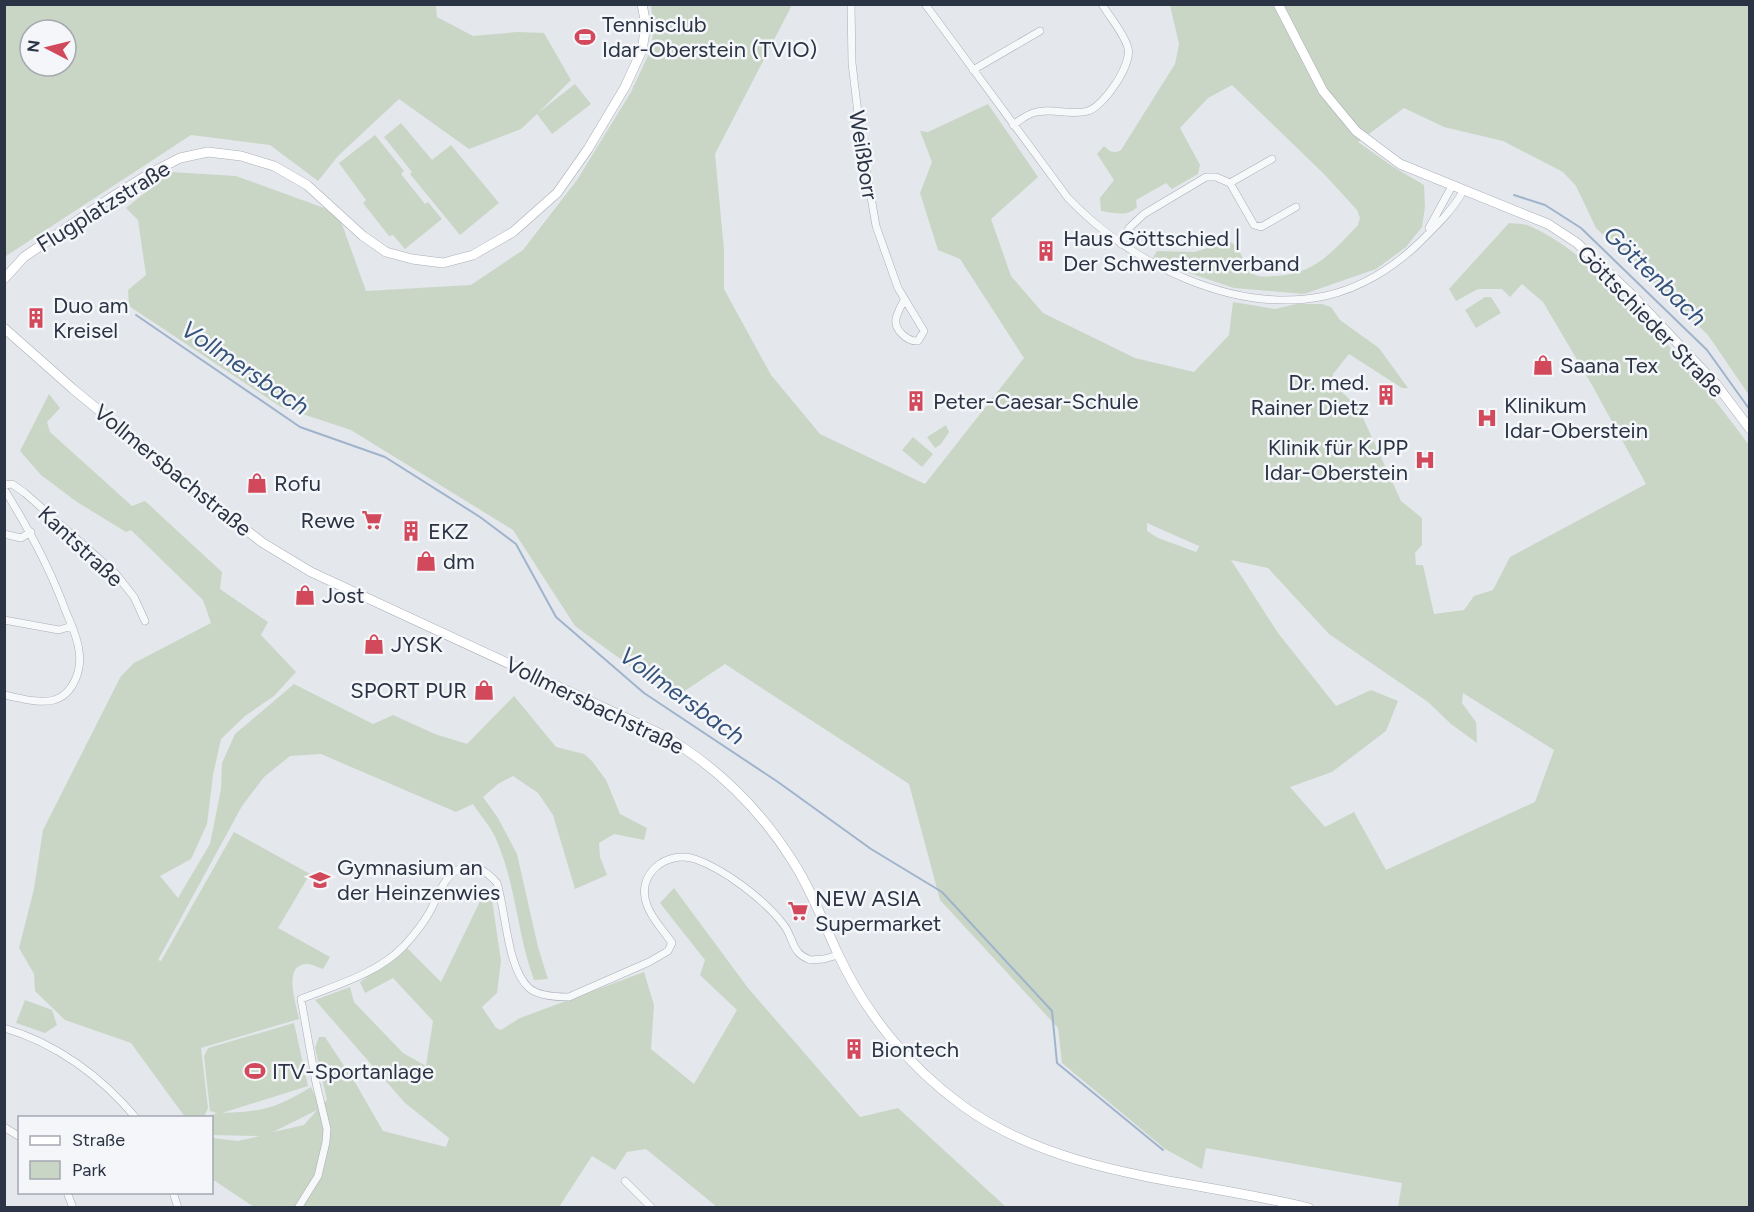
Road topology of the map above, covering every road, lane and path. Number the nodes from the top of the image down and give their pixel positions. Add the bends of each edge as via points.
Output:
1 (642, 4) edge
2 (851, 4) edge
3 (925, 4) edge
4 (1102, 4) edge
5 (1278, 4) edge
6 (1040, 31) dead end
7 (973, 70) junction
8 (1013, 125) junction
9 (1272, 159) dead end
10 (1230, 183) junction
11 (1452, 186) junction
12 (1463, 190) junction
13 (1296, 207) dead end
14 (1424, 238) junction
15 (1121, 244) junction
16 (4, 279) edge
17 (904, 300) junction
18 (4, 328) edge
19 (1749, 429) edge
20 (4, 487) edge
21 (31, 532) junction
22 (4, 534) edge
23 (4, 620) edge
24 (146, 621) dead end
25 (72, 626) junction
26 (4, 695) edge
27 (838, 955) junction
28 (4, 1029) edge
29 (134, 1116) edge
30 (4, 1127) edge
31 (18, 1136) edge
32 (625, 1181) dead end
33 (298, 1208) edge
34 (652, 1208) edge
35 (1309, 1208) edge

1 - 16 main road, Flugplatzstraße via 646,25 642,50 588,148 557,193 513,232 473,255 443,263 386,252 307,185 282,170 240,156 208,152 180,158 112,197 24,256
2 - 17 street, Weißborr via 852,63 870,198 876,226
3 - 7 street
4 - 8 street via 1129,55 1110,92 1098,106 1086,112 1033,113
5 - 11 main road, Göttschieder Straße via 1312,72 1345,120 1400,164
6 - 7 street
7 - 8 street
8 - 15 street via 1068,198
9 - 10 street
10 - 13 street via 1254,225 1261,227
10 - 15 street via 1206,177 1144,214 1129,228
11 - 12 main road, Göttschieder Straße
11 - 14 street
12 - 14 street
12 - 19 main road, Göttschieder Straße via 1548,224 1577,243 1716,384
14 - 15 street via 1371,279 1327,295 1298,299 1229,292 1171,273
17 - 17 street, Weißborr via 924,331 918,341 906,339 897,326
18 - 27 main road, Vollmersbachstraße via 147,451 263,543 311,572 654,730 703,761 747,800 780,842 809,889
20 - 21 street
20 - 24 street, Kantstraße via 12,484 25,493 115,573
21 - 22 street via 21,538
21 - 25 street
23 - 25 street via 59,630
25 - 26 street via 80,651 79,671 63,696 35,701
27 - 33 street via 810,960 798,952 783,923 746,888 696,860 675,857 655,867 646,880 644,893 647,906 672,943 668,951 569,997 555,997 530,989 514,967 497,883 488,873 472,867 454,872 403,947 358,977 301,999 327,1129 318,1176
27 - 35 main road, Vollmersbachstraße via 892,1042 964,1107 1008,1133 1084,1162
28 - 29 street via 45,1043 82,1067
30 - 31 street
32 - 34 street

